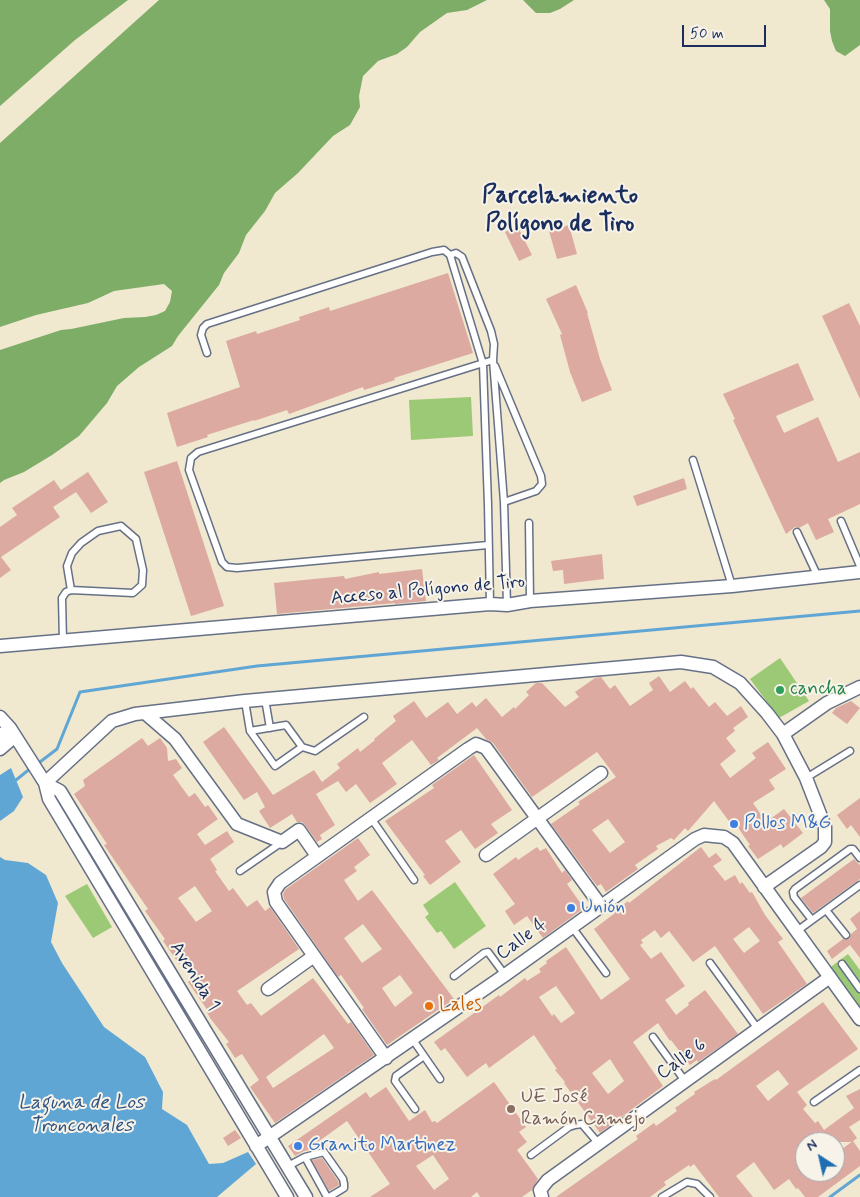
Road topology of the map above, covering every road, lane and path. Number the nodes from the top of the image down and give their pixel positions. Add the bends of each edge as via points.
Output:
1 (450, 255) junction
2 (207, 353) dead end
3 (493, 360) junction
4 (483, 364) junction
5 (693, 460) dead end
6 (504, 502) junction
7 (841, 521) dead end
8 (529, 523) dead end
9 (797, 532) dead end
10 (488, 545) junction
11 (860, 566) edge
12 (860, 572) edge
13 (818, 576) junction
14 (732, 586) junction
15 (71, 590) junction
16 (530, 601) junction
17 (490, 604) junction
18 (507, 605) junction
19 (63, 641) junction
20 (0, 646) edge
21 (860, 687) edge
22 (265, 700) junction
23 (245, 701) junction
24 (145, 713) junction
25 (0, 717) edge
26 (364, 717) dead end
27 (270, 728) junction
28 (250, 731) junction
29 (783, 734) junction
30 (13, 738) edge
31 (302, 747) junction
32 (0, 749) edge
33 (850, 751) dead end
34 (601, 773) dead end
35 (806, 778) junction
36 (43, 781) junction
37 (371, 818) junction
38 (538, 818) junction
39 (282, 842) junction
40 (486, 855) dead end
41 (317, 856) junction
42 (860, 858) edge
43 (240, 871) dead end
44 (414, 880) dead end
45 (860, 885) edge
46 (764, 887) junction
47 (601, 906) junction
48 (826, 910) junction
49 (812, 920) junction
50 (572, 927) junction
51 (797, 931) junction
52 (846, 935) dead end
53 (314, 956) junction
54 (710, 963) dead end
55 (842, 964) dead end
56 (606, 973) dead end
57 (505, 975) junction
58 (454, 976) dead end
59 (830, 977) junction
60 (268, 989) dead end
61 (860, 989) edge
62 (859, 1014) edge
63 (758, 1029) junction
64 (654, 1036) dead end
65 (413, 1040) junction
66 (424, 1056) junction
67 (386, 1058) junction
68 (860, 1070) edge
69 (440, 1079) dead end
70 (685, 1081) junction
71 (814, 1102) dead end
72 (415, 1109) dead end
73 (271, 1137) junction
74 (600, 1144) junction
75 (256, 1146) junction
76 (531, 1154) dead end
77 (305, 1157) junction
78 (288, 1166) junction
79 (287, 1197) edge
80 (306, 1197) edge
81 (328, 1197) edge
82 (542, 1197) edge
83 (662, 1197) edge
84 (710, 1197) edge

1 - 2 lane via 444,250 432,252 207,324 201,335
1 - 3 lane via 460,255 466,266 491,331
1 - 4 lane
3 - 4 lane
3 - 6 lane
3 - 6 lane via 542,476 542,484 536,491
4 - 10 lane
4 - 10 lane via 198,452 191,458 189,470 222,562 227,567
5 - 14 lane
6 - 18 lane
7 - 11 lane
8 - 16 lane
9 - 13 lane
10 - 17 lane
12 - 13 street, Acceso al Polígono de Tiro
13 - 14 street, Acceso al Polígono de Tiro
14 - 16 street, Acceso al Polígono de Tiro
15 - 15 lane via 133,593 142,585 143,570 136,539 121,526 98,532 81,543 67,566
15 - 19 lane via 62,598
16 - 18 street, Acceso al Polígono de Tiro
17 - 18 street, Acceso al Polígono de Tiro
17 - 19 street, Acceso al Polígono de Tiro
19 - 20 street, Acceso al Polígono de Tiro
21 - 29 street via 827,703
22 - 23 street
22 - 27 lane
22 - 29 street via 682,662 713,667 740,683
23 - 24 street
23 - 28 lane
24 - 36 street via 112,721
24 - 39 street via 175,739 237,824
25 - 30 street
26 - 31 lane via 315,751
27 - 28 lane
27 - 31 lane via 286,725
28 - 31 lane via 275,766
29 - 35 street
30 - 32 street
30 - 36 street
33 - 35 lane
34 - 38 street
35 - 46 street via 825,827 825,842
36 - 73 street, Avenida 1 via 60,791
36 - 75 street, Avenida 1 via 49,799
37 - 38 street via 476,744 486,748
37 - 41 street
37 - 44 lane
38 - 40 street
38 - 47 street
39 - 41 street via 298,830
39 - 43 lane
41 - 53 street via 280,883 274,892 276,902
42 - 49 lane via 850,849 795,889 794,897
45 - 48 lane
46 - 47 street, Calle 4 via 733,843 724,837 704,835 695,838
46 - 51 street, Calle 4
47 - 50 street, Calle 4
48 - 49 lane
48 - 52 lane
49 - 51 lane
50 - 56 lane
50 - 57 street, Calle 4
51 - 59 street, Calle 4
53 - 60 street
53 - 67 street
54 - 63 lane
55 - 61 lane
57 - 58 lane via 488,952
57 - 65 street, Calle 4
59 - 62 street, Calle 4
59 - 63 street, Calle 6
63 - 70 street, Calle 6
64 - 70 lane
65 - 66 lane
65 - 67 street, Calle 4
66 - 69 lane
66 - 72 lane via 396,1076 395,1081
67 - 73 street, Calle 4
68 - 71 lane
70 - 74 street, Calle 6
73 - 75 street, Calle 4
73 - 78 street, Avenida 1
74 - 76 lane via 582,1124 575,1125
74 - 82 street, Calle 6 via 548,1180 540,1190
75 - 79 street, Avenida 1
77 - 78 lane
77 - 81 lane
77 - 81 lane via 324,1152 343,1179 344,1188
78 - 80 street, Avenida 1
83 - 84 lane via 687,1182 697,1184

